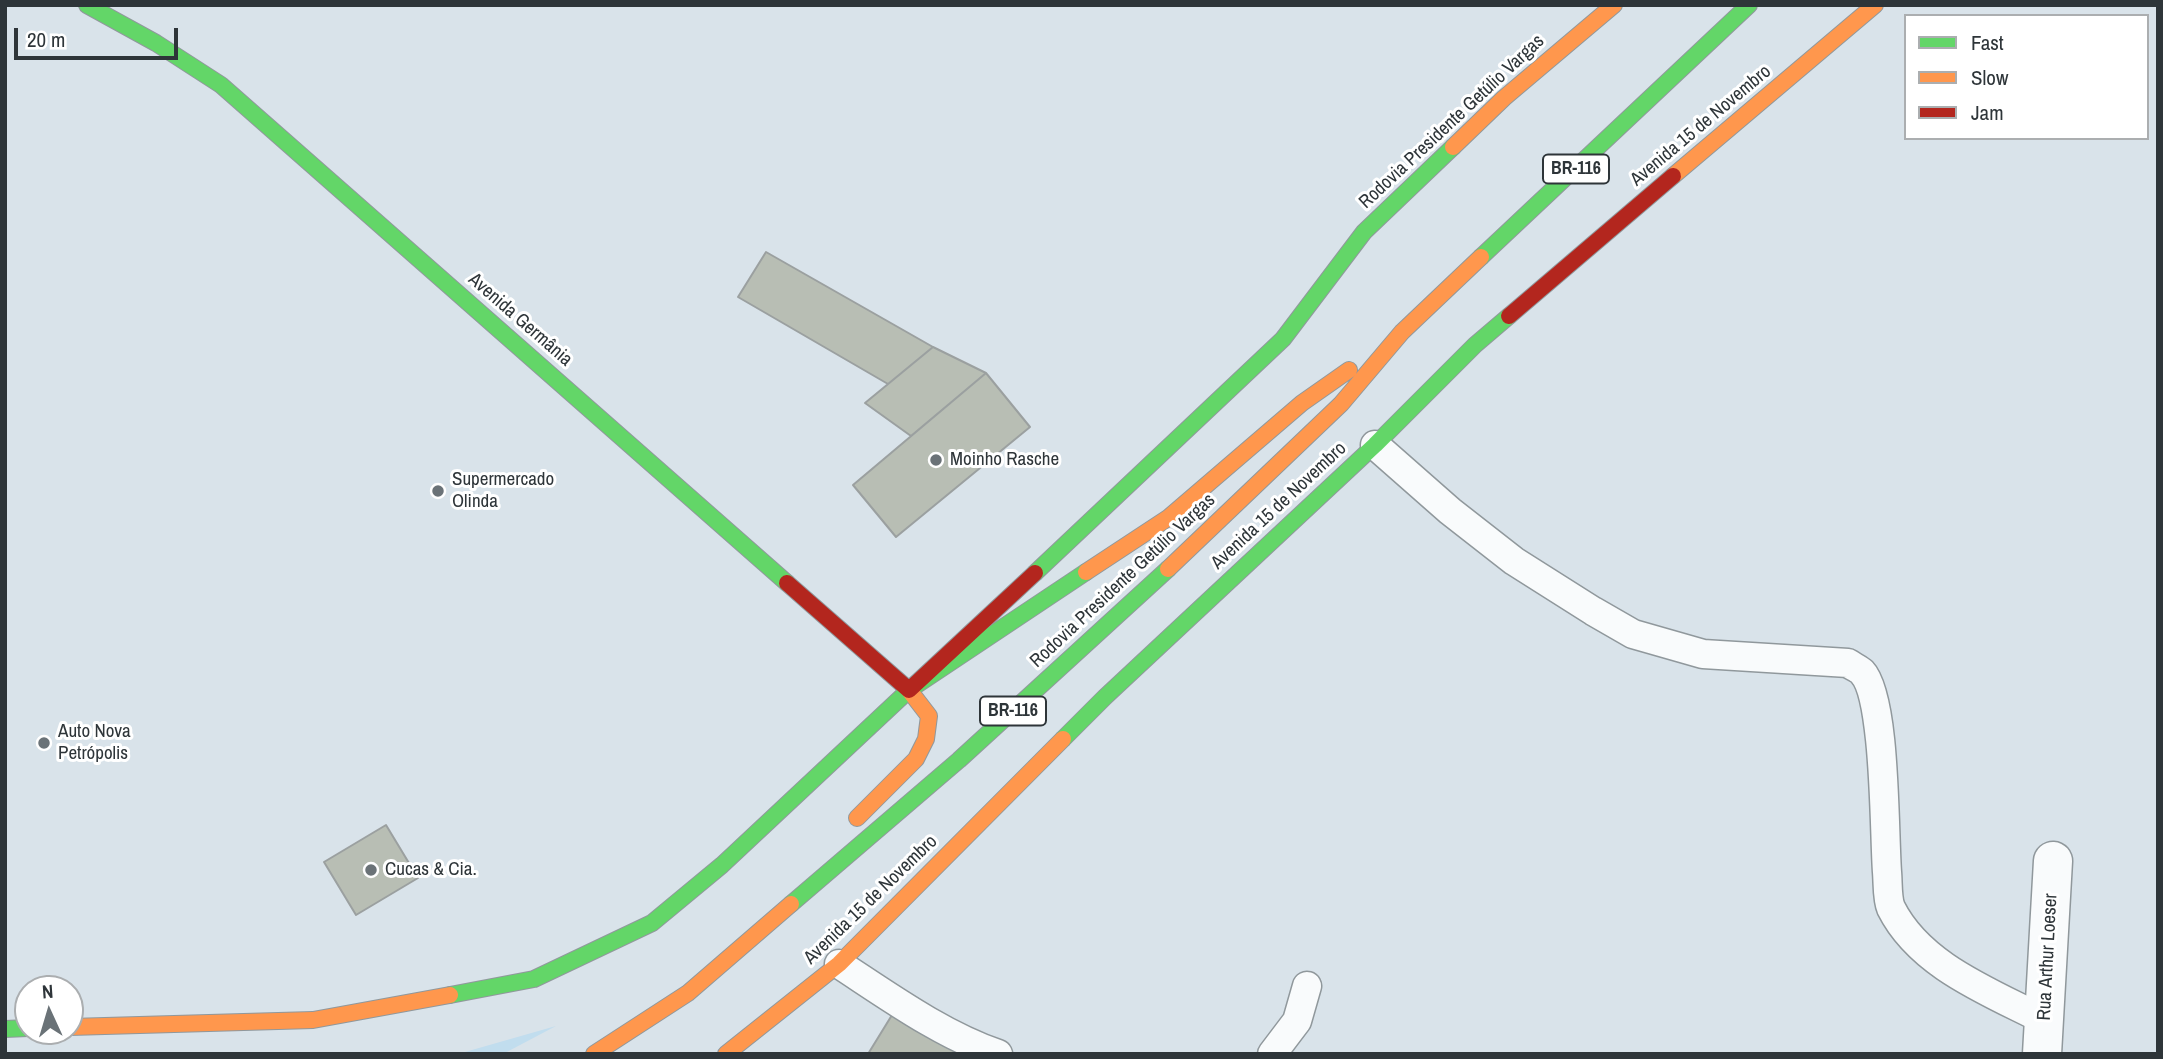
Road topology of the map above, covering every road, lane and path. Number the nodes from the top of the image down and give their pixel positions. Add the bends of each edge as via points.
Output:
1 (87, 5) edge
2 (1614, 5) edge
3 (1749, 5) edge
4 (1875, 5) edge
5 (1402, 332) junction
6 (1375, 445) junction
7 (909, 690) junction
8 (851, 825) dead end
9 (2053, 861) dead end
10 (812, 864) dead end
11 (839, 964) junction
12 (1307, 986) dead end
13 (688, 993) junction
14 (84, 1027) edge
15 (2043, 1037) edge
16 (594, 1054) edge
17 (726, 1054) edge
18 (998, 1054) edge
19 (1272, 1054) edge

1 - 7 main road, Avenida Germânia via 221,85
2 - 7 main road, Rodovia Presidente Getúlio Vargas via 1504,98 1364,232 1283,339
3 - 5 main road, Rodovia Presidente Getúlio Vargas / BR-116
4 - 6 main road, Avenida 15 de Novembro via 1475,345
5 - 7 main road, Rodovia Presidente Getúlio Vargas / BR-116 via 1301,403 1168,518
5 - 13 main road, Rodovia Presidente Getúlio Vargas / BR-116 via 1341,404 1213,528 959,760
6 - 11 main road, Avenida 15 de Novembro via 1105,697
6 - 15 lane via 1514,561 1633,634 1703,654 1848,663 1862,672 1872,693 1881,746 1890,906 1907,932 1943,966
7 - 8 main road, Avenida Germânia via 929,716 926,739 916,759
7 - 14 main road, Rodovia Presidente Getúlio Vargas / BR-116 via 722,865 652,923 534,979 313,1020
9 - 15 street, Rua Arthur Loeser
10 - 13 main road
11 - 17 main road, Avenida 15 de Novembro
11 - 18 lane via 905,1007
12 - 19 lane via 1297,1021
13 - 16 main road, Rodovia Presidente Getúlio Vargas / BR-116

